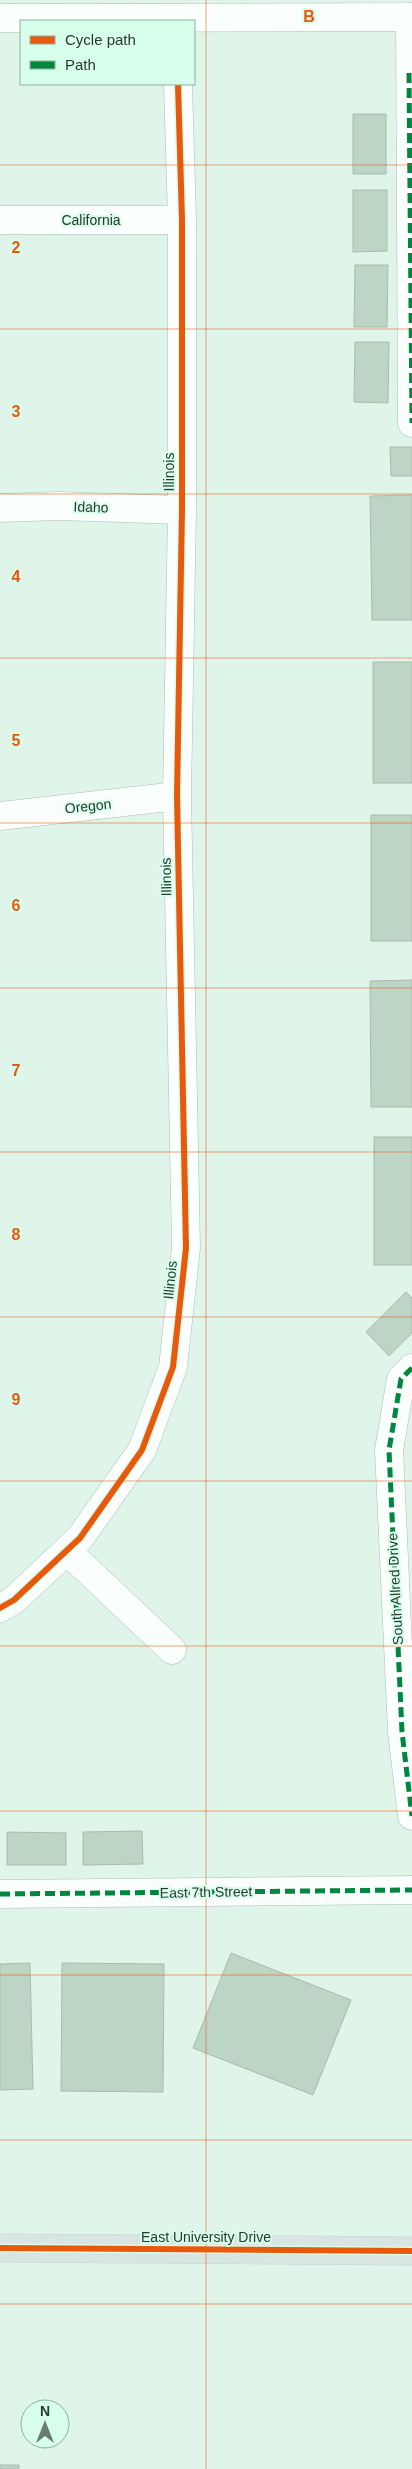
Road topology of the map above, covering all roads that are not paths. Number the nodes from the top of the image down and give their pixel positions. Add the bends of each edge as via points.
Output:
1 (411, 17) edge
2 (0, 18) edge
3 (176, 19) edge
4 (178, 85) edge
5 (0, 220) edge
6 (182, 220) junction
7 (412, 423) edge
8 (0, 508) edge
9 (182, 510) junction
10 (177, 796) junction
11 (0, 816) edge
12 (412, 1368) edge
13 (67, 1551) junction
14 (0, 1608) edge
15 (172, 1650) dead end
16 (412, 1816) edge
17 (412, 1890) edge
18 (0, 1894) edge
19 (0, 2248) edge
20 (412, 2251) edge

1 - 3 street
1 - 7 street
2 - 3 street
4 - 6 street, Illinois
5 - 6 street, California
6 - 9 street, Illinois
8 - 9 street, Idaho via 58,506
9 - 10 street, Illinois
10 - 11 street, Oregon
10 - 13 street, Illinois via 186,1248 173,1367 142,1450 80,1538
12 - 16 street, South Allred Drive via 401,1379 389,1450 402,1732
13 - 14 street, Illinois via 14,1600
13 - 15 street
17 - 18 street, East 7th Street
19 - 20 main road, East University Drive

